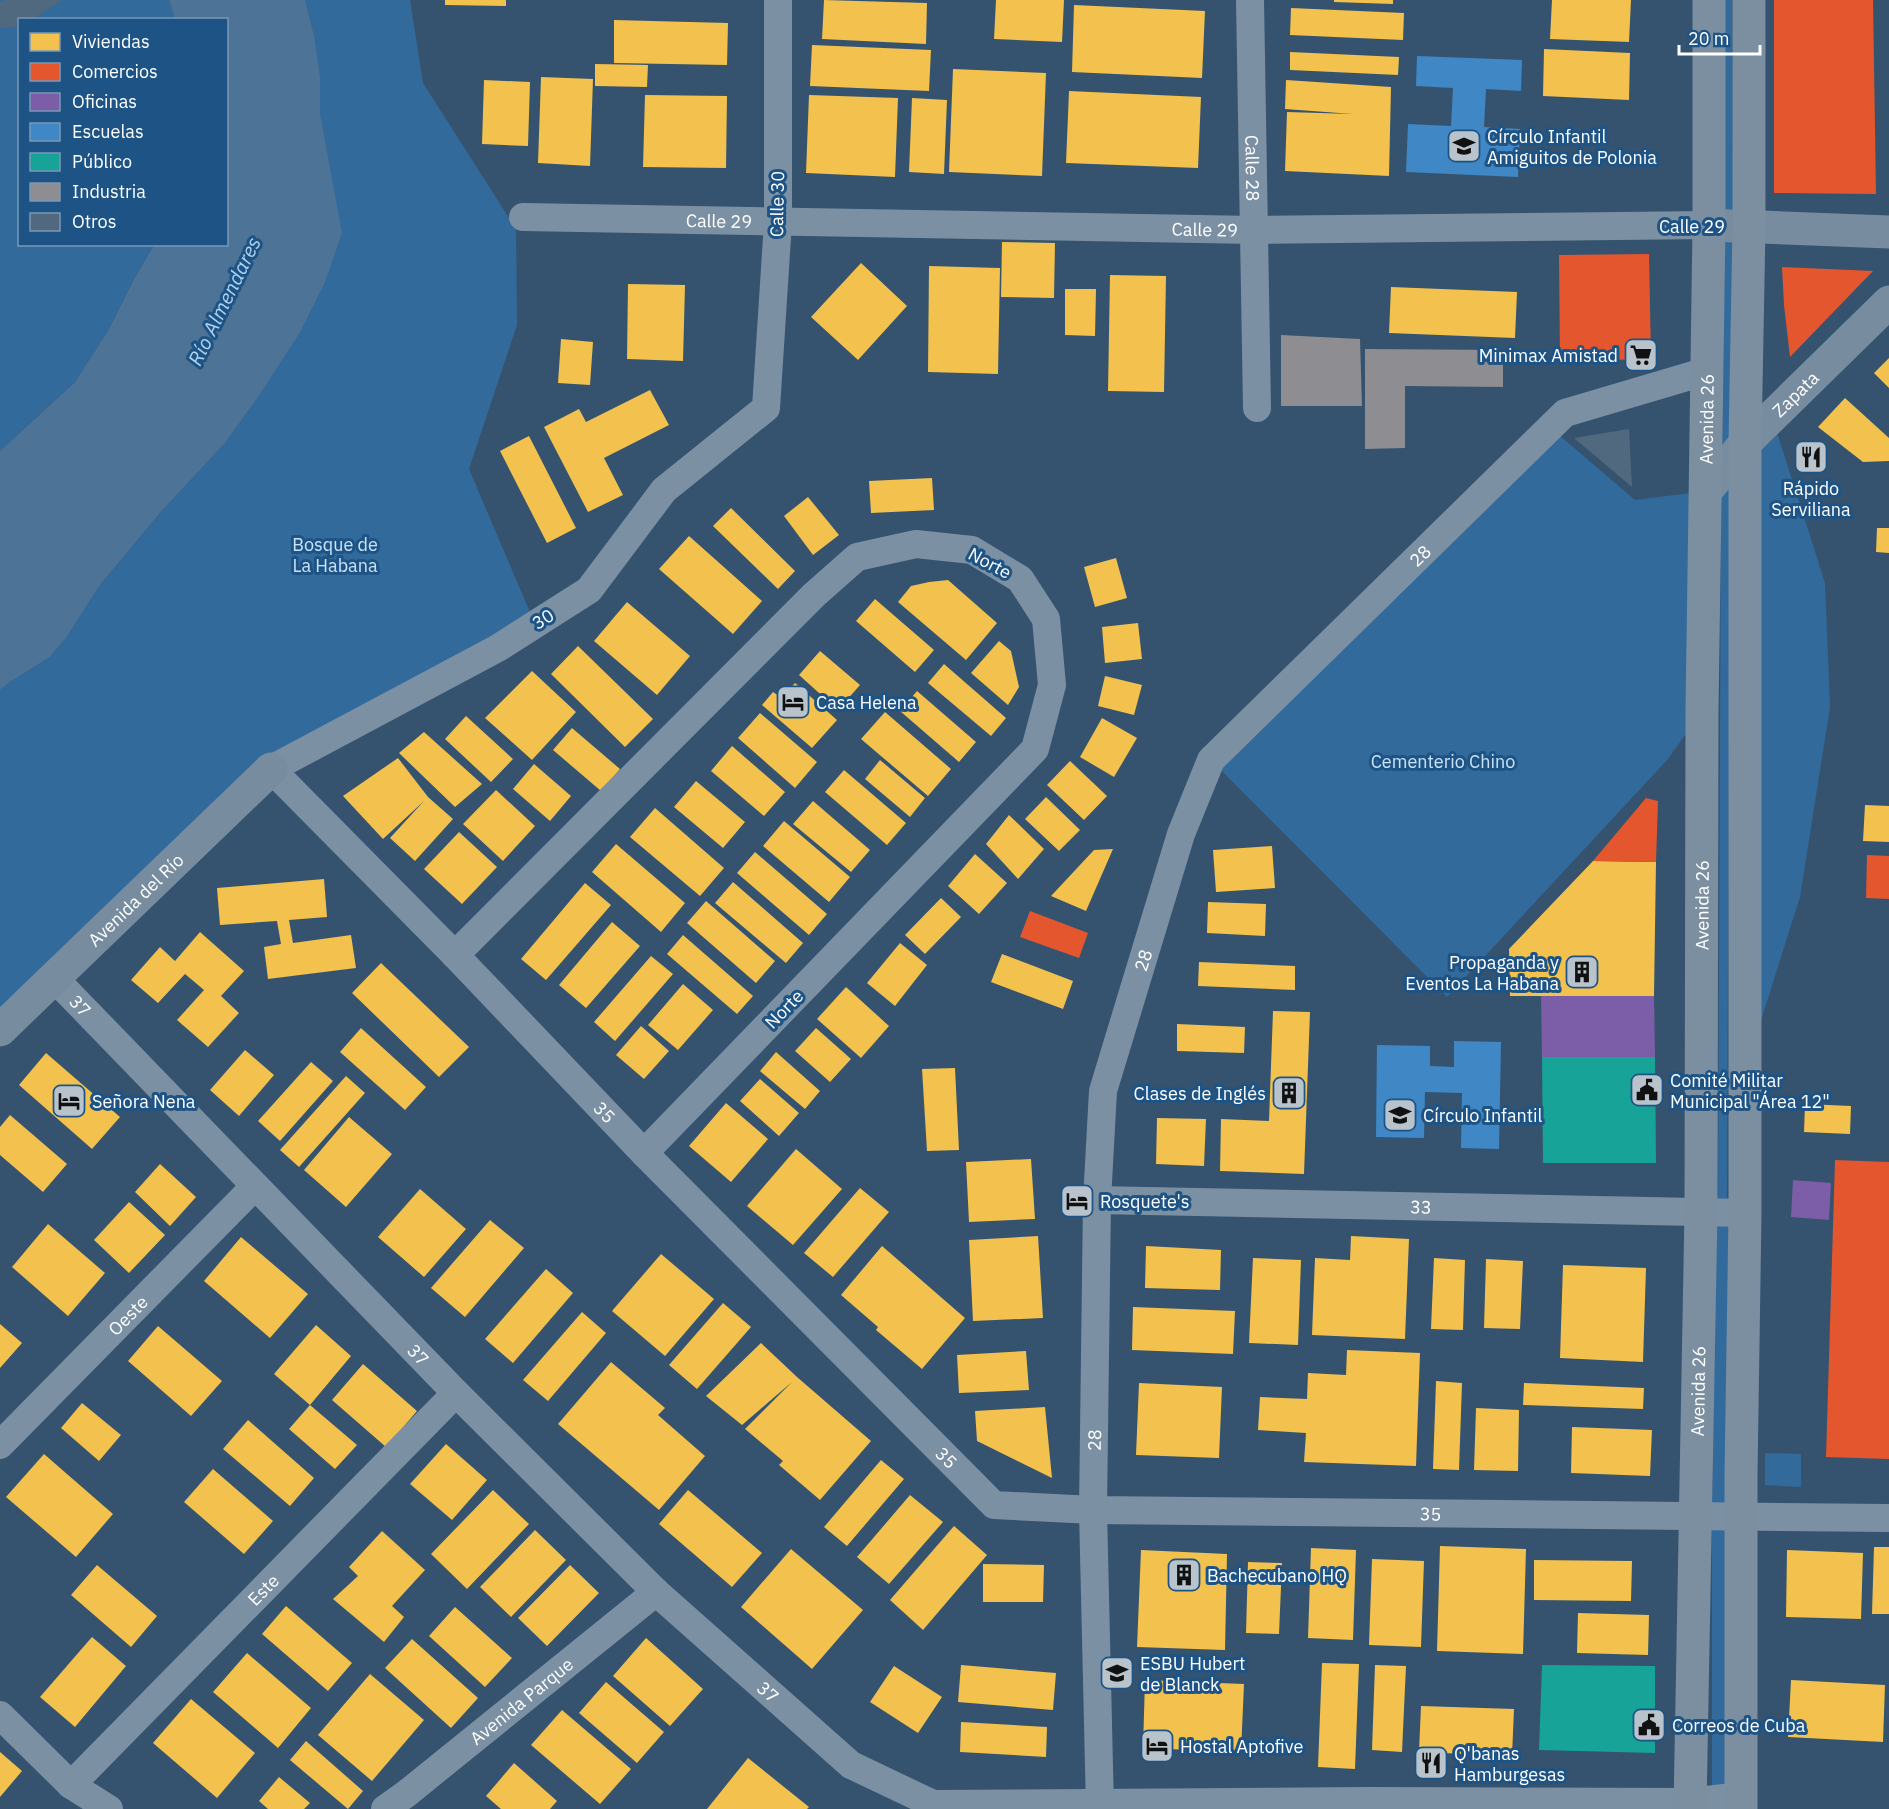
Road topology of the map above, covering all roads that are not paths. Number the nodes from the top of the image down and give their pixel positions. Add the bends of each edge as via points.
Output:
1 (778, 0) edge
2 (1250, 0) edge
3 (1709, 0) edge
4 (1749, 0) edge
5 (523, 217) dead end
6 (778, 222) junction
7 (1709, 225) junction
8 (1749, 226) junction
9 (1255, 230) junction
10 (1889, 232) edge
11 (1889, 302) edge
12 (1707, 371) junction
13 (766, 408) joint
14 (1257, 408) dead end
15 (1745, 443) junction
16 (1706, 491) junction
17 (271, 769) junction
18 (454, 955) junction
19 (54, 978) junction
20 (0, 1030) edge
21 (644, 1153) junction
22 (254, 1187) junction
23 (1097, 1200) junction
24 (1701, 1211) junction
25 (1745, 1213) junction
26 (456, 1393) junction
27 (0, 1445) edge
28 (1093, 1510) junction
29 (1696, 1515) junction
30 (1740, 1516) junction
31 (1889, 1518) edge
32 (656, 1592) junction
33 (0, 1715) edge
34 (71, 1785) junction
35 (1741, 1802) edge
36 (1690, 1805) edge
37 (925, 1806) edge
38 (1100, 1806) edge
39 (109, 1809) edge
40 (385, 1809) edge

1 - 6 street, Calle 30
2 - 9 street, Calle 28
3 - 7 main road, Avenida 26
4 - 8 main road
5 - 6 street, Calle 29
6 - 9 street, Calle 29
6 - 13 street, Calle 30
7 - 8 main road, Calle 29
7 - 9 street, Calle 29
7 - 12 main road, Avenida 26
8 - 10 main road, Calle 29
8 - 15 main road
9 - 14 street, Calle 28
11 - 15 main road, Zapata
12 - 16 main road, Avenida 26
12 - 23 street, 28 via 1565,413 1211,760 1181,834 1103,1090
13 - 17 street, 30 via 664,490 589,590 498,648
15 - 16 main road, Zapata
15 - 25 main road
16 - 24 main road, Avenida 26
17 - 18 street, 35
17 - 19 main road, Avenida del Río
18 - 21 street, 35
18 - 21 street, Norte via 814,595 857,557 916,544 972,550 1020,579 1046,619 1052,685 1035,749
19 - 20 main road, Avenida del Río
19 - 22 street, 37
21 - 28 street, 35 via 994,1505
22 - 26 street, 37
22 - 27 street, Oeste
23 - 24 street, 33
23 - 28 street, 28
24 - 25 street, 33
24 - 29 main road, Avenida 26
25 - 30 main road
26 - 32 street, 37
26 - 34 street, Este
28 - 29 street, 35
28 - 38 street, 28
29 - 30 street, 35
29 - 36 main road, Avenida 26
30 - 31 street, 35
30 - 35 main road
32 - 37 street, 37 via 851,1766
32 - 40 street, Avenida Parque
33 - 34 street
34 - 39 street
35 - 36 street, 37
36 - 38 street, 37
37 - 38 street, 37

